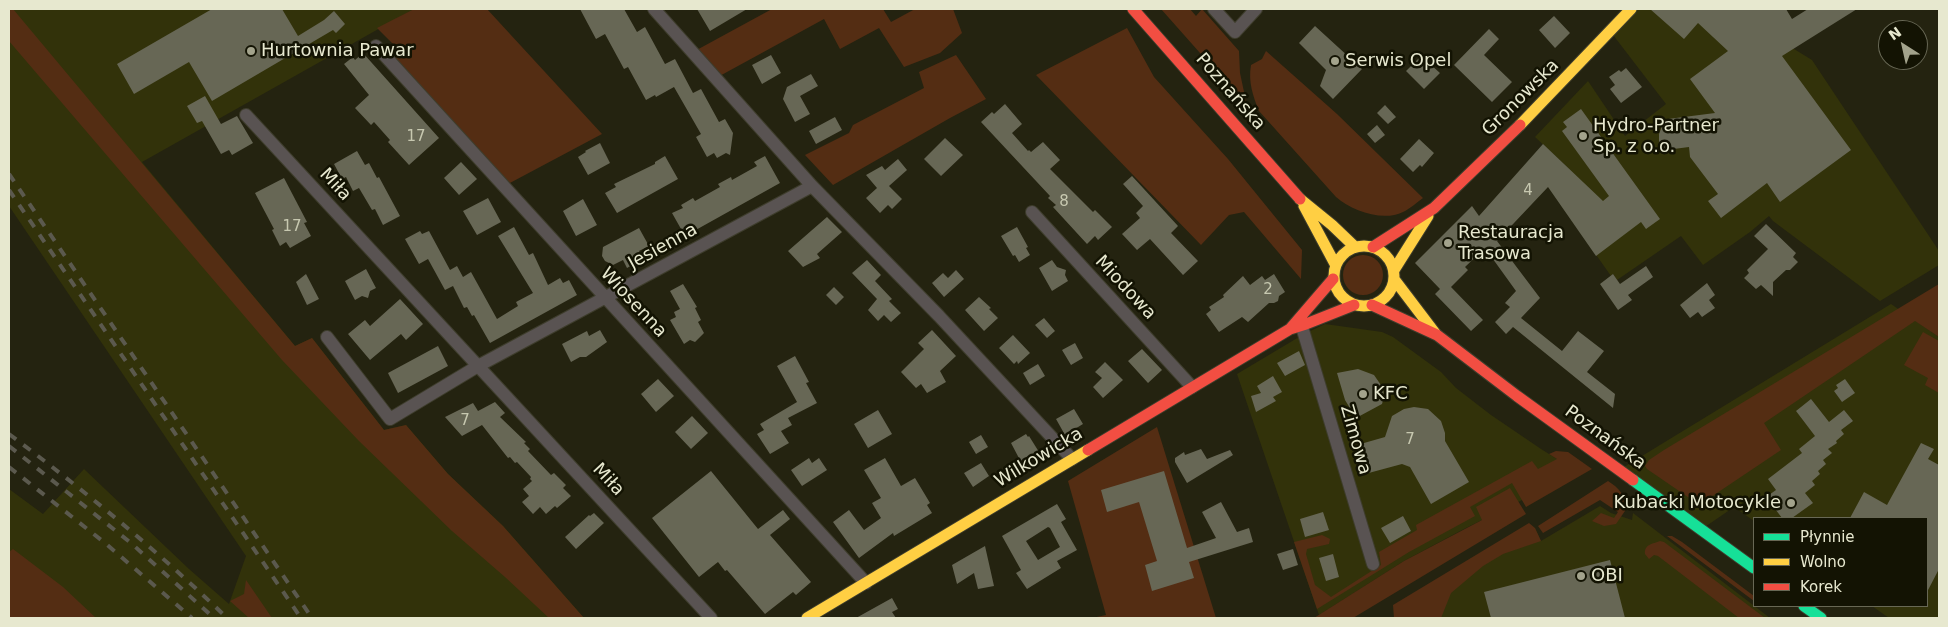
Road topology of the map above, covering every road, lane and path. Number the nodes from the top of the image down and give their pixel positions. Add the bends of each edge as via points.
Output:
1 (654, 9) edge
2 (1133, 9) edge
3 (1214, 9) edge
4 (1256, 9) edge
5 (1631, 9) edge
6 (376, 46) dead end
7 (246, 115) dead end
8 (812, 186) junction
9 (1300, 199) junction
10 (1434, 208) junction
11 (1032, 212) dead end
12 (1355, 247) junction
13 (1373, 247) junction
14 (1336, 264) junction
15 (1394, 275) junction
16 (1333, 280) junction
17 (605, 299) junction
18 (1354, 305) junction
19 (1372, 305) junction
20 (1296, 328) junction
21 (1437, 335) junction
22 (327, 337) dead end
23 (478, 366) junction
24 (1192, 388) junction
25 (1072, 459) junction
26 (1373, 564) dead end
27 (1753, 567) edge
28 (866, 583) junction
29 (1805, 607) edge
30 (711, 618) edge
31 (808, 618) edge
32 (1821, 618) edge

1 - 8 street
2 - 9 main road, Poznańska
3 - 4 street via 1235,32
5 - 10 main road, Gronowska via 1520,125
6 - 17 street, Wiosenna
7 - 23 street, Miła
8 - 17 street, Jesienna
8 - 25 street
9 - 12 main road, Poznańska
9 - 14 main road, Poznańska
10 - 13 main road, Gronowska
10 - 15 main road, Gronowska
11 - 24 street, Miodowa
12 - 13 main road
12 - 14 main road via 1343,253
13 - 15 main road via 1388,258
14 - 16 main road
15 - 19 main road via 1387,295
15 - 21 main road, Poznańska
16 - 18 main road via 1340,295
16 - 20 main road, Wilkowicka via 1297,317
17 - 23 street, Jesienna
17 - 28 street, Wiosenna
18 - 19 main road
18 - 20 main road, Wilkowicka
19 - 21 main road, Poznańska
20 - 24 main road, Wilkowicka
20 - 26 street, Zimowa
21 - 27 main road, Poznańska
22 - 23 street via 390,419
23 - 30 street, Miła
24 - 25 main road, Wilkowicka
25 - 28 main road, Wilkowicka
28 - 31 main road, Wilkowicka
29 - 32 main road

